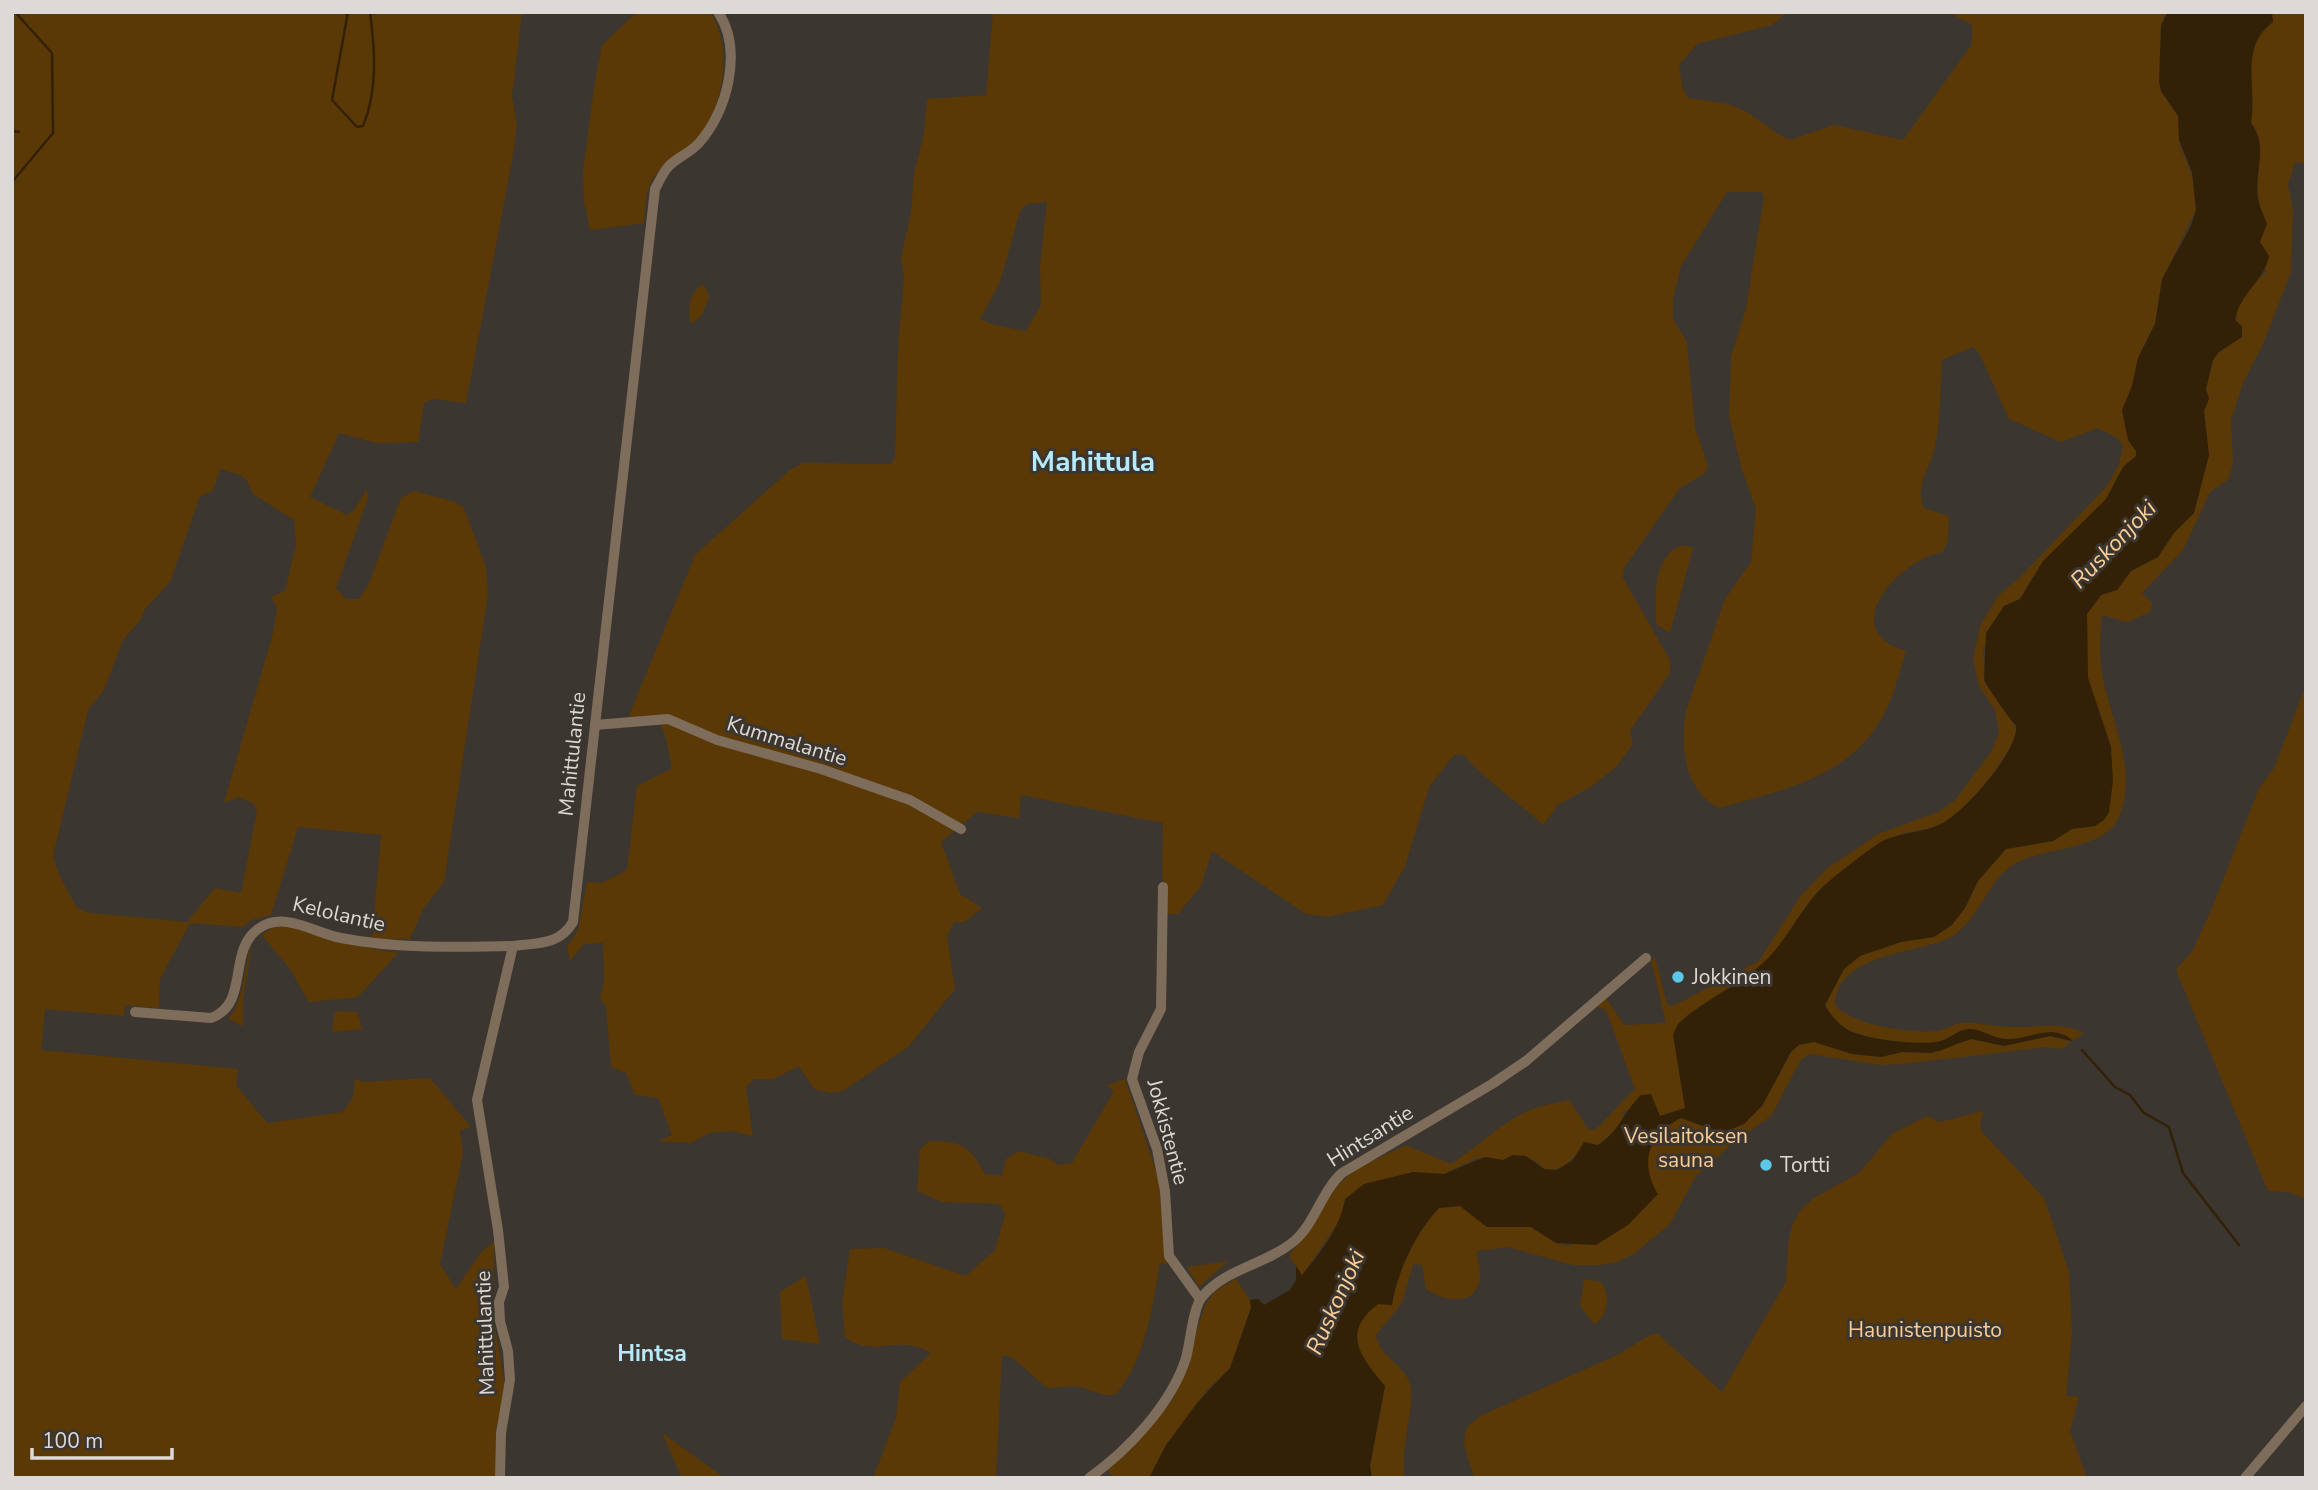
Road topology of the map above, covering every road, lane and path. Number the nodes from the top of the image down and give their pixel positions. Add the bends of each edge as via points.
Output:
1 (718, 12) edge
2 (595, 725) junction
3 (961, 829) dead end
4 (1163, 887) dead end
5 (513, 946) junction
6 (1646, 958) dead end
7 (135, 1012) dead end
8 (1200, 1299) junction
9 (2306, 1406) edge
10 (2257, 1473) edge
11 (500, 1478) edge
12 (1089, 1478) edge
13 (2245, 1478) edge

1 - 2 street, Mahittulantie via 730,36 731,57 719,110 700,143 668,167 655,189
2 - 3 street, Kummalantie via 668,719 717,740 910,800
2 - 5 street, Mahittulantie via 573,922 566,934 552,942
4 - 8 street, Jokkistentie via 1161,1009 1139,1052 1132,1079 1157,1149 1169,1256
5 - 7 street, Kelolantie via 383,945 279,920 248,936 233,998 221,1014 211,1018
5 - 11 street, Mahittulantie via 477,1100 498,1230 504,1287 500,1321 510,1380 500,1433
6 - 8 street, Hintsantie via 1526,1061 1342,1173 1296,1240 1223,1277
8 - 12 street via 1185,1360 1173,1387 1147,1423
9 - 10 street
10 - 13 street

